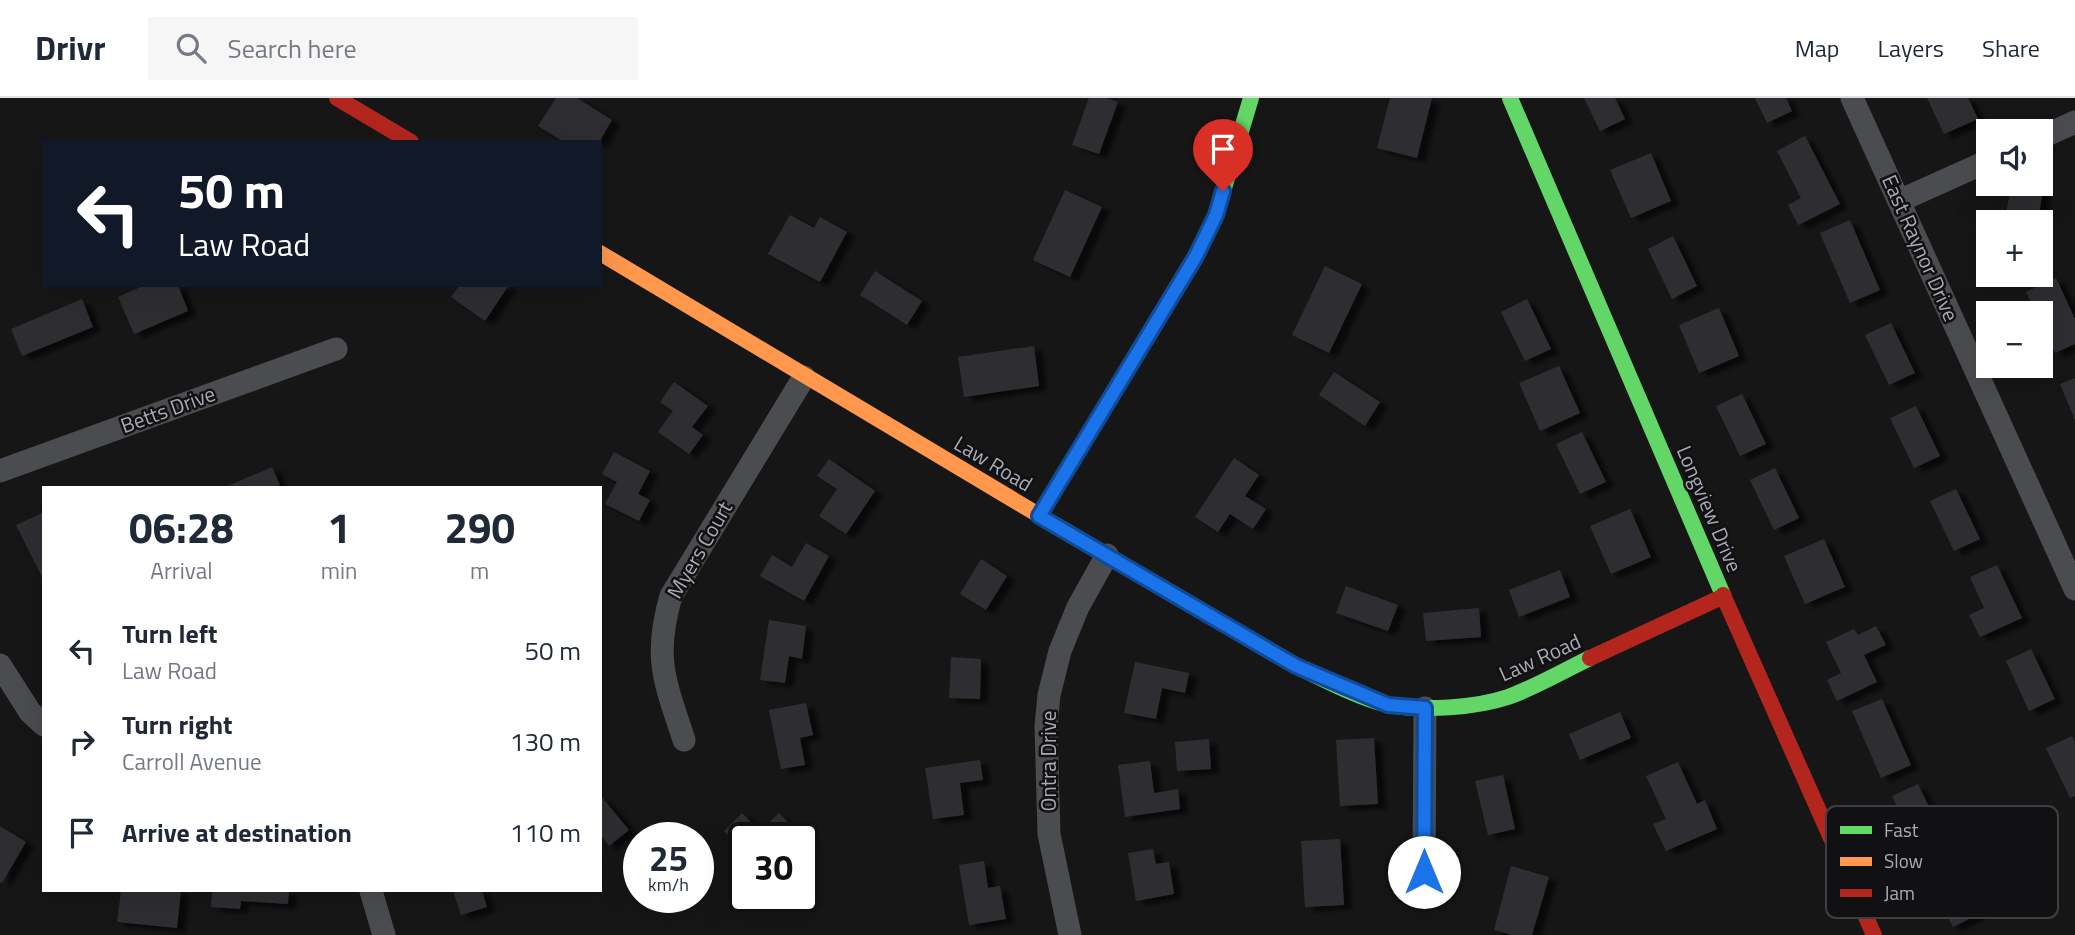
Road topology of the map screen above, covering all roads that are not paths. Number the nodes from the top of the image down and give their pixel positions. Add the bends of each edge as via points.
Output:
1 (337, 98) edge
2 (1251, 98) edge
3 (1510, 98) edge
4 (1852, 98) edge
5 (2075, 122) edge
6 (2053, 132) edge
7 (408, 140) edge
8 (1976, 166) edge
9 (1899, 201) junction
10 (602, 254) edge
11 (336, 349) dead end
12 (804, 377) junction
13 (0, 471) edge
14 (1039, 516) junction
15 (1107, 555) junction
16 (2075, 589) edge
17 (1724, 596) junction
18 (0, 665) edge
19 (1425, 708) junction
20 (42, 723) edge
21 (684, 740) dead end
22 (1826, 827) edge
23 (1424, 872) dead end
24 (371, 892) edge
25 (1866, 918) edge
26 (384, 935) edge
27 (1070, 935) edge
28 (1874, 935) edge

1 - 7 street
2 - 14 street via 1216,215 1196,256
3 - 17 street, Longview Drive
4 - 9 street, East Raynor Drive
5 - 6 street
8 - 9 street
9 - 16 street, East Raynor Drive
10 - 12 street, Law Road
11 - 13 street, Betts Drive
12 - 14 street, Law Road
12 - 21 street, Myers Court via 671,596 662,626 661,656
14 - 15 street, Law Road
15 - 19 street, Law Road via 1324,680 1388,705
15 - 27 street, Ontra Drive via 1078,607 1049,695 1049,834
17 - 19 street, Law Road via 1508,697
17 - 22 street, Longview Drive
18 - 20 street
19 - 23 street
24 - 26 street
25 - 28 street, Longview Drive

